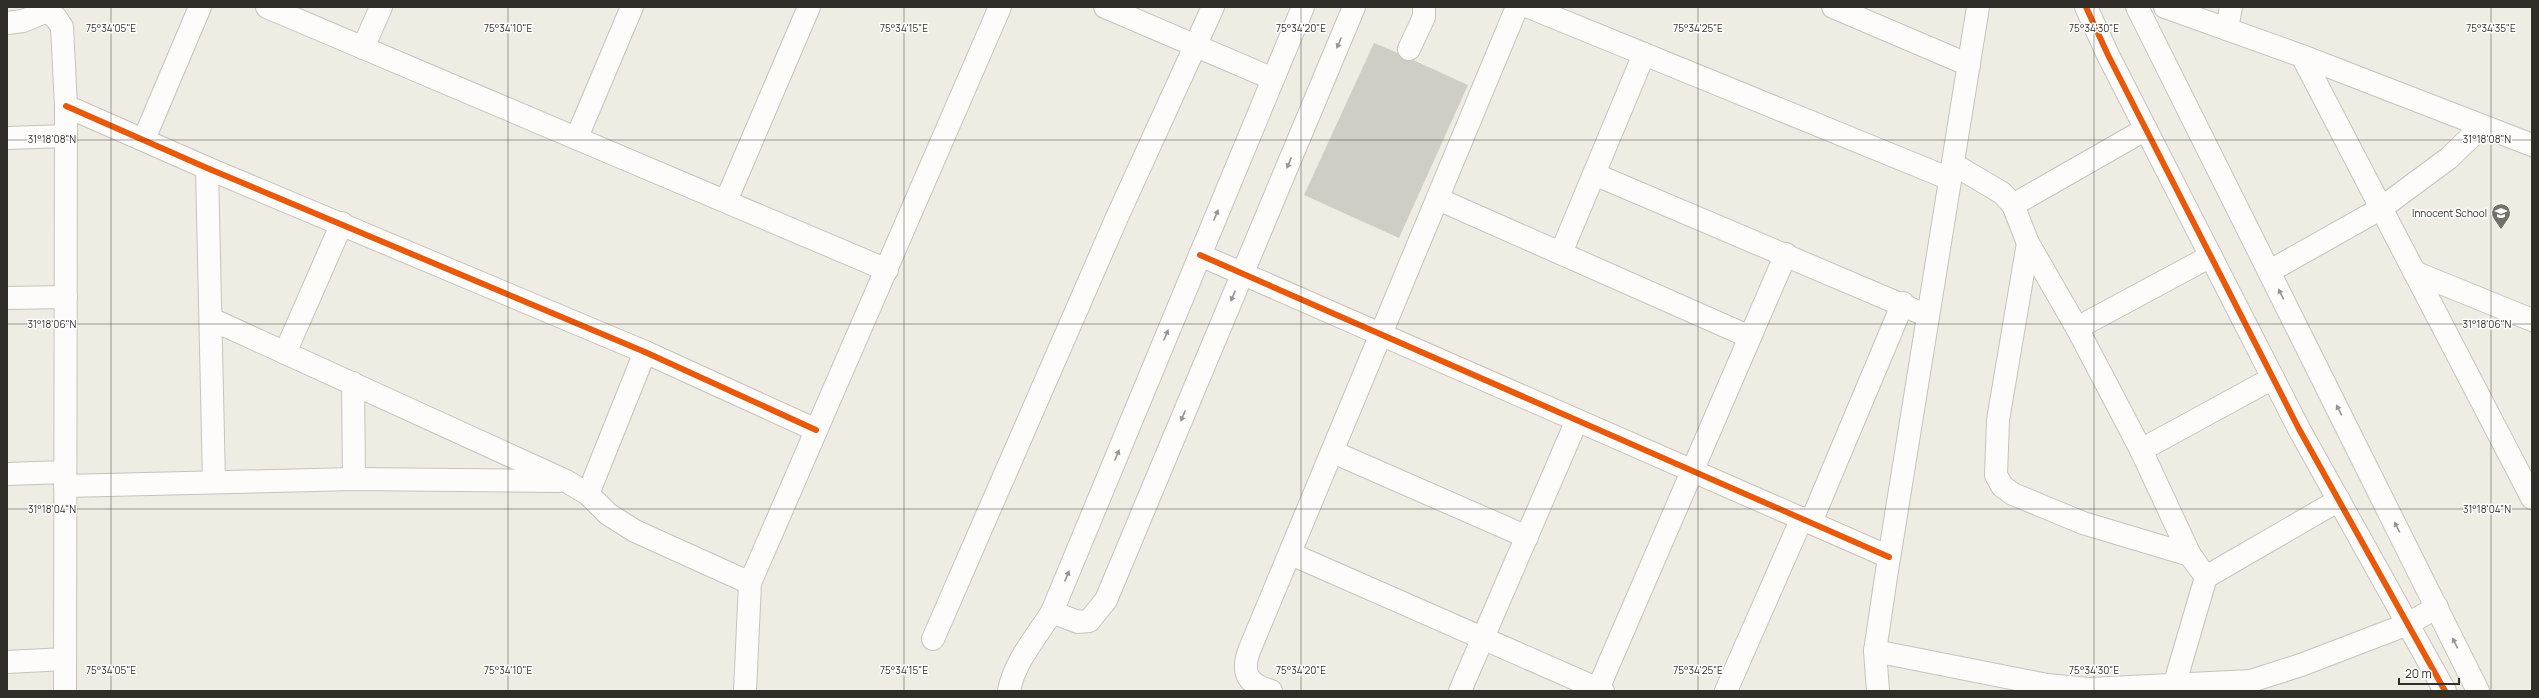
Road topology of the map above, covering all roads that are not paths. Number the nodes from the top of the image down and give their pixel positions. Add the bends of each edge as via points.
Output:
1 (200, 7) edge
2 (266, 7) edge
3 (381, 7) edge
4 (632, 7) edge
5 (809, 7) edge
6 (1000, 7) edge
7 (1105, 7) edge
8 (1213, 7) edge
9 (1304, 7) edge
10 (1354, 7) edge
11 (1424, 7) edge
12 (1517, 7) edge
13 (1530, 7) edge
14 (1978, 7) edge
15 (2086, 7) edge
16 (2137, 7) edge
17 (2165, 7) edge
18 (2231, 7) edge
19 (1839, 8) edge
20 (44, 9) edge
21 (7, 22) edge
22 (2227, 29) junction
23 (1198, 45) junction
24 (363, 48) junction
25 (1409, 49) dead end
26 (1644, 54) junction
27 (2302, 56) junction
28 (1969, 65) junction
29 (1274, 78) junction
30 (66, 106) junction
31 (2482, 126) junction
32 (2146, 129) junction
33 (66, 136) junction
34 (577, 137) junction
35 (7, 138) edge
36 (144, 139) junction
37 (2532, 145) edge
38 (207, 168) junction
39 (1952, 171) junction
40 (1594, 174) junction
41 (1438, 199) junction
42 (726, 201) junction
43 (2013, 205) junction
44 (2380, 209) junction
45 (342, 223) junction
46 (2028, 243) junction
47 (1561, 253) junction
48 (1786, 254) junction
49 (1200, 255) junction
50 (2211, 256) junction
51 (887, 270) junction
52 (2270, 271) junction
53 (2414, 272) junction
54 (1242, 273) junction
55 (66, 297) junction
56 (7, 298) edge
57 (1903, 303) junction
58 (1928, 316) junction
59 (211, 319) junction
60 (2532, 320) edge
61 (2078, 328) junction
62 (1382, 335) junction
63 (1750, 337) junction
64 (285, 352) junction
65 (645, 352) junction
66 (2273, 378) junction
67 (353, 383) junction
68 (1577, 420) junction
69 (816, 430) junction
70 (2141, 450) junction
71 (1334, 452) junction
72 (1693, 471) junction
73 (7, 474) edge
74 (354, 478) junction
75 (65, 479) junction
76 (566, 481) junction
77 (214, 482) junction
78 (588, 494) junction
79 (2532, 498) edge
80 (2339, 500) junction
81 (1807, 520) junction
82 (1527, 537) junction
83 (1291, 554) junction
84 (2190, 555) junction
85 (1889, 557) junction
86 (2206, 577) junction
87 (750, 583) junction
88 (2437, 607) junction
89 (1052, 612) junction
90 (2408, 624) junction
91 (1483, 638) junction
92 (933, 640) dead end
93 (1875, 651) junction
94 (65, 659) junction
95 (7, 662) edge
96 (2174, 686) junction
97 (1600, 690) edge
98 (64, 691) edge
99 (745, 691) edge
100 (1009, 691) edge
101 (1271, 691) edge
102 (1460, 691) edge
103 (1726, 691) edge
104 (1878, 691) edge
105 (2445, 691) edge
106 (2478, 691) edge

1 - 36 street
2 - 24 street
3 - 24 street
4 - 34 street
5 - 42 street
6 - 51 street
7 - 23 street
8 - 23 street
9 - 29 street
10 -> 54 street
11 - 25 street via 1424,17
12 - 41 street
13 - 26 street
14 - 28 street
15 - 32 street
16 - 52 street
17 - 22 street
18 - 22 street
19 - 28 street
20 - 21 street via 23,21
20 - 30 street via 62,27
22 - 27 street
23 - 29 street
23 - 92 street via 1118,215
24 - 34 street
26 - 39 street
26 - 40 street
27 - 31 street
27 - 44 street
28 - 39 street
49 -> 29 street
30 - 33 street
30 - 36 street
31 - 37 street
31 - 44 street via 2449,158
32 - 43 street
32 - 50 street
33 - 35 street
33 - 55 street
34 - 42 street
36 - 38 street
38 - 45 street
38 - 59 street
39 - 43 street via 2002,193
39 - 58 street
40 - 47 street
40 - 48 street
41 - 47 street
41 - 62 street
42 - 51 street
43 - 46 street
44 - 52 street
44 - 53 street
45 - 64 street
45 - 65 street
46 - 61 street
46 - 84 street via 1998,420 1996,475 2002,486 2013,494 2083,523
47 - 63 street
48 - 57 street
48 - 63 street
49 - 54 street
89 -> 49 street
50 - 61 street
50 - 66 street
51 - 69 street
88 -> 52 street
53 - 60 street
53 - 79 street
54 - 62 street
54 -> 89 street via 1106,600 1089,621 1078,622
55 - 56 street
55 - 75 street
57 - 58 street
57 - 81 street
58 - 85 street
59 - 64 street
59 - 77 street
61 - 70 street
62 - 68 street
62 - 71 street
63 - 72 street
64 - 67 street
65 - 69 street
65 - 78 street
66 - 70 street
66 - 80 street
67 - 74 street
67 - 76 street
68 - 72 street
68 - 82 street
69 - 87 street
70 - 84 street
71 - 82 street
71 - 83 street
72 - 81 street
72 - 97 street
73 - 75 street
74 - 76 street
74 - 77 street
75 - 77 street
75 - 94 street
76 - 78 street
78 - 87 street via 608,514 635,531
80 - 86 street
80 - 90 street
81 - 85 street
81 - 103 street
82 - 91 street
83 - 91 street
83 - 101 street via 1245,663 1246,674 1255,685
84 - 86 street
85 - 93 street
86 - 96 street
87 - 99 street
88 - 90 street
106 -> 88 street
89 - 100 street via 1019,664 1011,679
90 - 96 street via 2301,665 2250,681
90 - 105 street
91 - 97 street
91 - 102 street
93 - 96 street via 2047,685 2089,689
93 - 104 street
94 - 95 street
94 - 98 street

